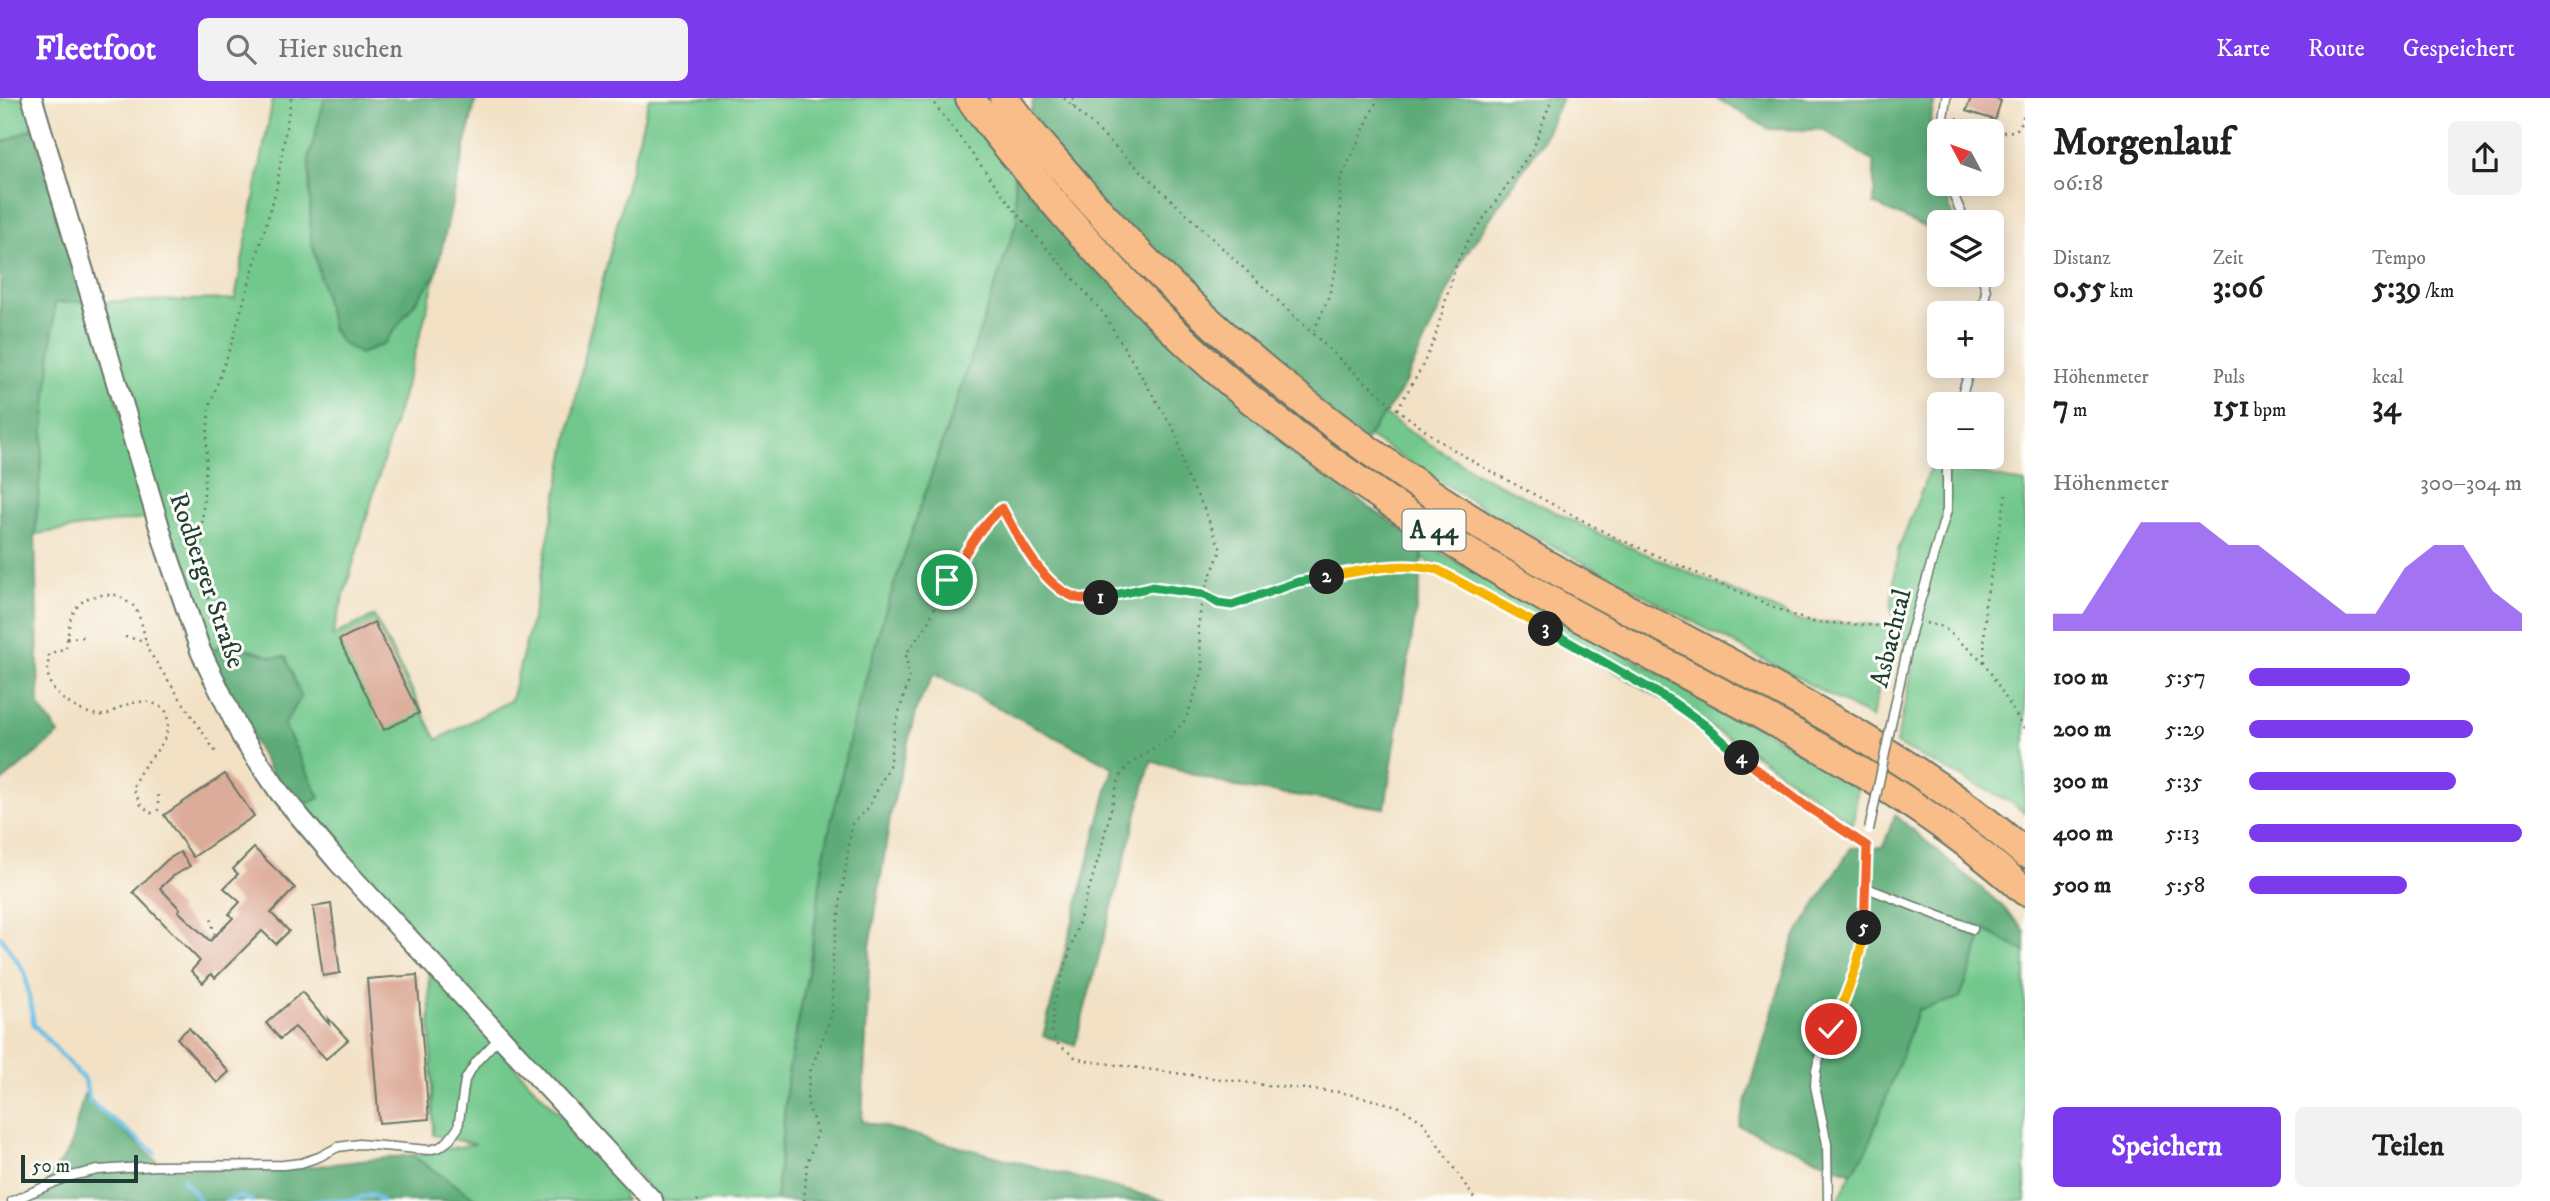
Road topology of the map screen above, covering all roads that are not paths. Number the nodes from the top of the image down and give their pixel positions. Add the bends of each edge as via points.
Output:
1 (32, 98) edge
2 (970, 98) edge
3 (1004, 98) edge
4 (1946, 98) edge
5 (1942, 119) edge
6 (1947, 469) edge
7 (1869, 830) dead end
8 (1867, 846) road end
9 (2025, 853) edge
10 (1864, 887) junction
11 (2025, 891) edge
12 (1973, 929) dead end
13 (500, 1037) junction
14 (12, 1201) edge
15 (653, 1201) edge
16 (1828, 1201) edge

1 - 13 street, Rodberger Straße via 201,652 239,716 259,763 329,852
2 - 11 highway, A 44 via 1087,242 1160,317 1237,388 1316,450 1485,563 1891,790 1983,854
3 - 9 highway, A 44 via 1109,222 1180,296 1334,427 1501,538 1817,712 1911,769
4 - 5 lane
6 - 7 lane, Asbachtal, bridge via 1947,510 1912,629
8 - 10 lane
10 - 12 lane
10 - 16 lane via 1858,961 1816,1071 1827,1144
13 - 14 lane via 465,1080 458,1128 440,1147 359,1144 283,1165 98,1170 68,1177
13 - 15 street, Rodberger Straße

